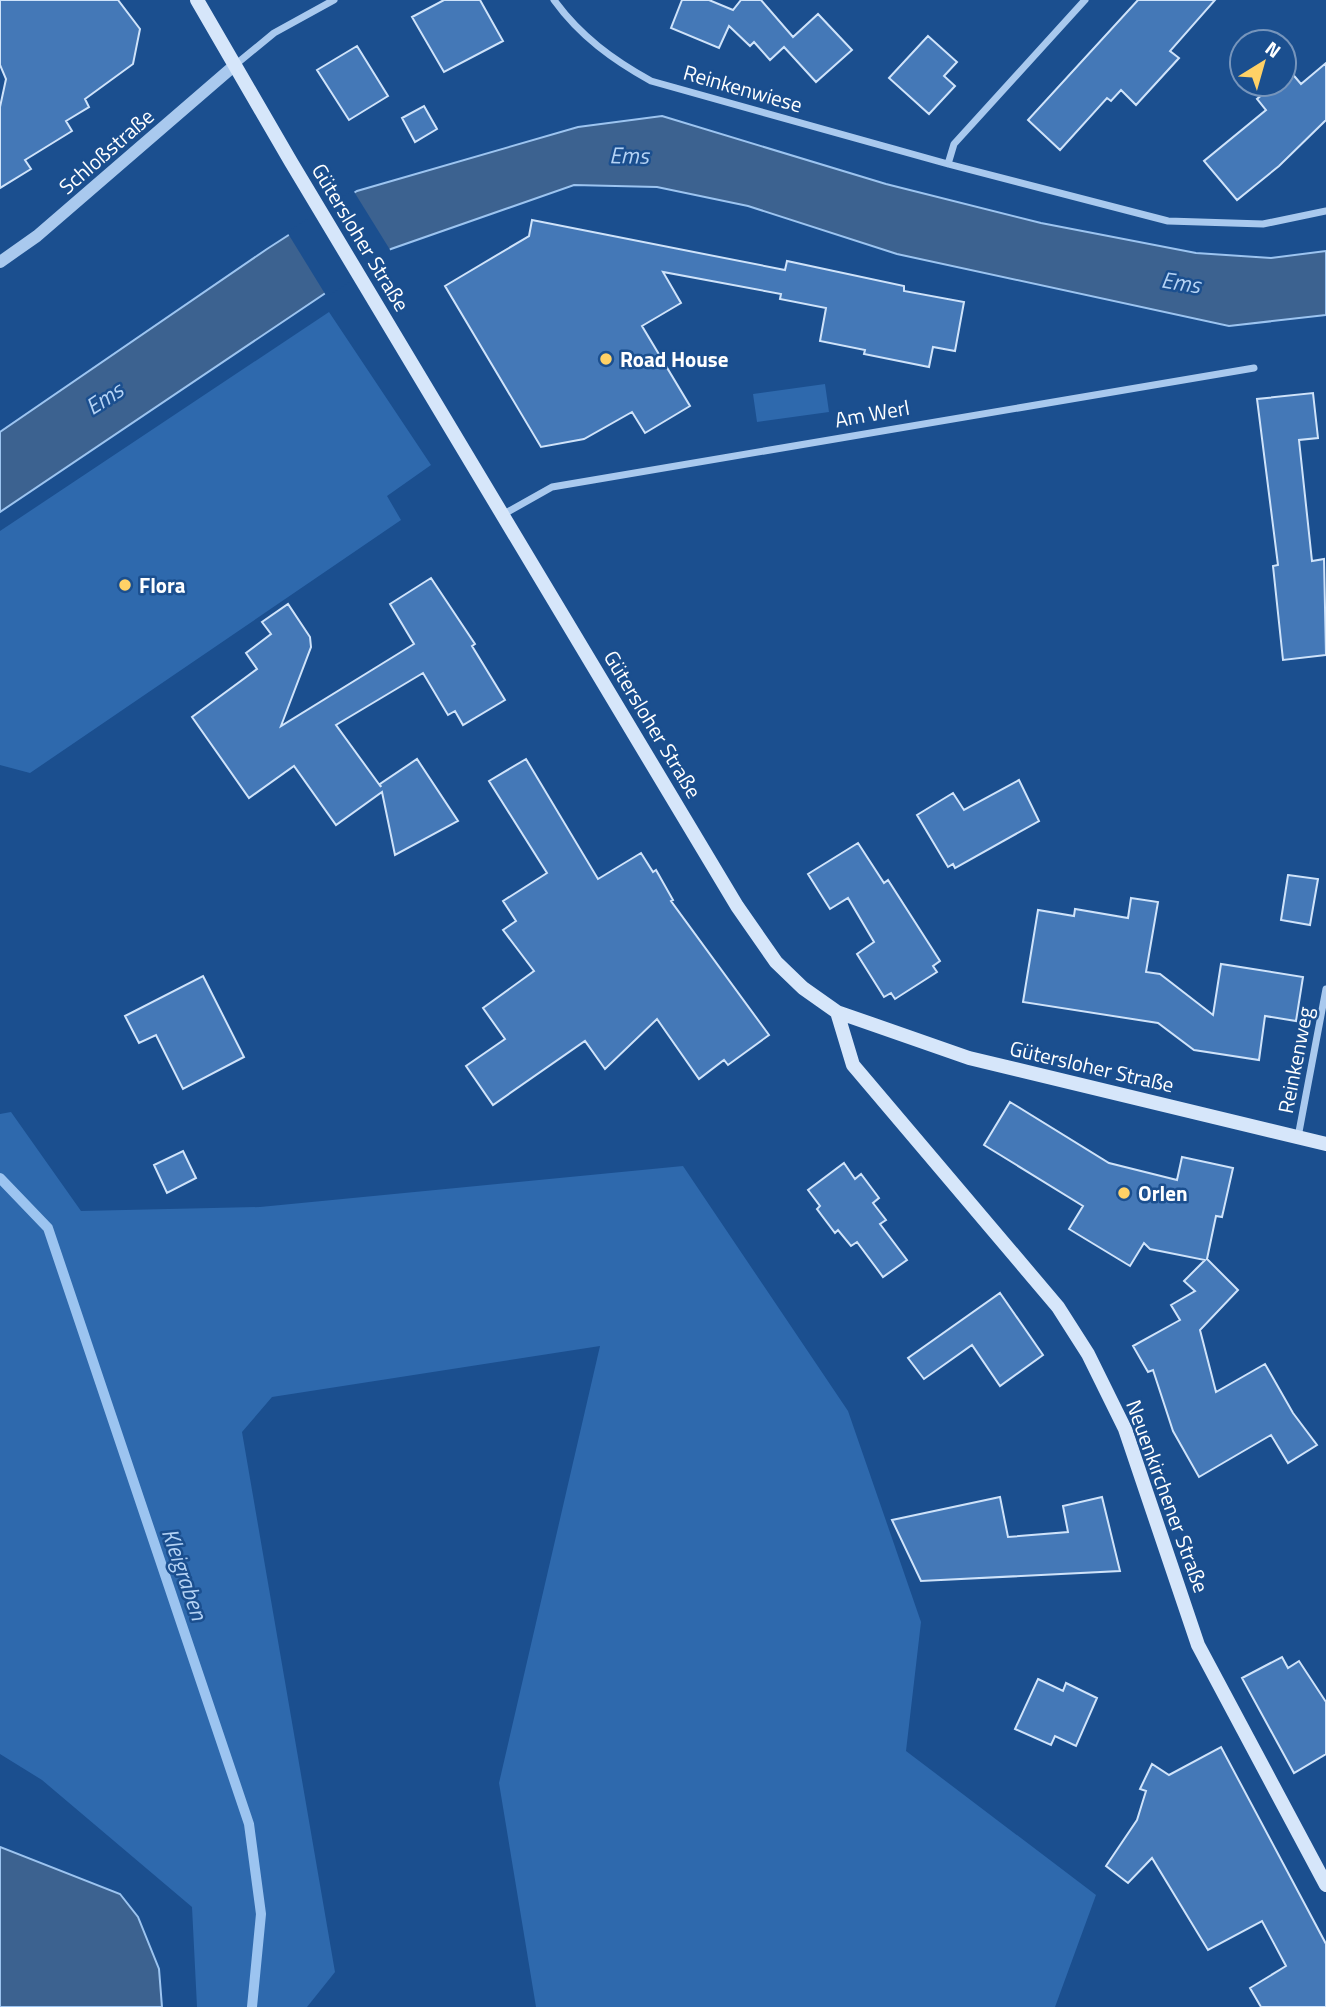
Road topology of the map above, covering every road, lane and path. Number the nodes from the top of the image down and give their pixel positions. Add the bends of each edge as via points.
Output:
1 (197, 0) edge
2 (334, 0) edge
3 (554, 0) edge
4 (1085, 0) edge
5 (235, 65) junction
6 (948, 164) junction
7 (1326, 211) edge
8 (0, 262) edge
9 (1254, 368) dead end
10 (504, 514) junction
11 (1326, 989) edge
12 (836, 1012) junction
13 (1298, 1138) junction
14 (1326, 1144) edge
15 (1326, 1885) edge

1 - 5 main road, Gütersloher Straße
2 - 5 street via 274,33
3 - 6 street, Reinkenwiese via 609,58 651,81
4 - 6 street via 954,144
5 - 8 street, Schloßstraße via 37,236
5 - 10 main road, Gütersloher Straße
6 - 7 street, Reinkenwiese via 1168,221 1263,224
9 - 10 street, Am Werl via 552,488
10 - 12 main road, Gütersloher Straße via 737,906 776,962
11 - 13 street, Reinkenweg
12 - 13 main road, Gütersloher Straße via 969,1058
12 - 15 main road, Neuenkirchener Straße via 853,1065 1050,1297 1088,1354 1125,1429 1198,1646
13 - 14 main road, Gütersloher Straße

